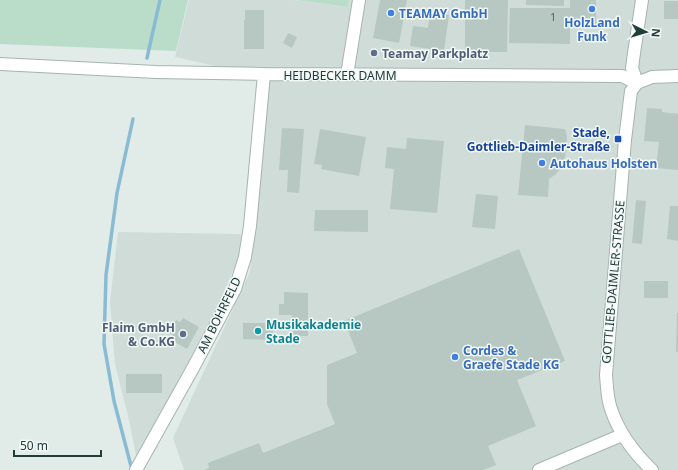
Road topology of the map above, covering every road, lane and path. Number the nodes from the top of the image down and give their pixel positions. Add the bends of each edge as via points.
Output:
1 (359, 0) edge
2 (642, 0) edge
3 (0, 64) edge
4 (264, 74) junction
5 (347, 75) junction
6 (678, 76) edge
7 (637, 83) junction
8 (622, 435) junction
9 (136, 470) edge
10 (539, 470) edge
11 (652, 470) edge

1 - 5 street
2 - 7 street via 632,68
3 - 4 street, HEIDBECKER DAMM via 156,72
4 - 5 street, HEIDBECKER DAMM
4 - 9 street, AM BOHRFELD via 250,226 245,257 235,289
5 - 7 street, HEIDBECKER DAMM via 622,76
6 - 7 street via 652,77
7 - 8 street, GOTTLIEB-DAIMLER-STRASSE via 631,91 629,101 606,375 610,408
8 - 10 street
8 - 11 street, GOTTLIEB-DAIMLER-STRASSE

